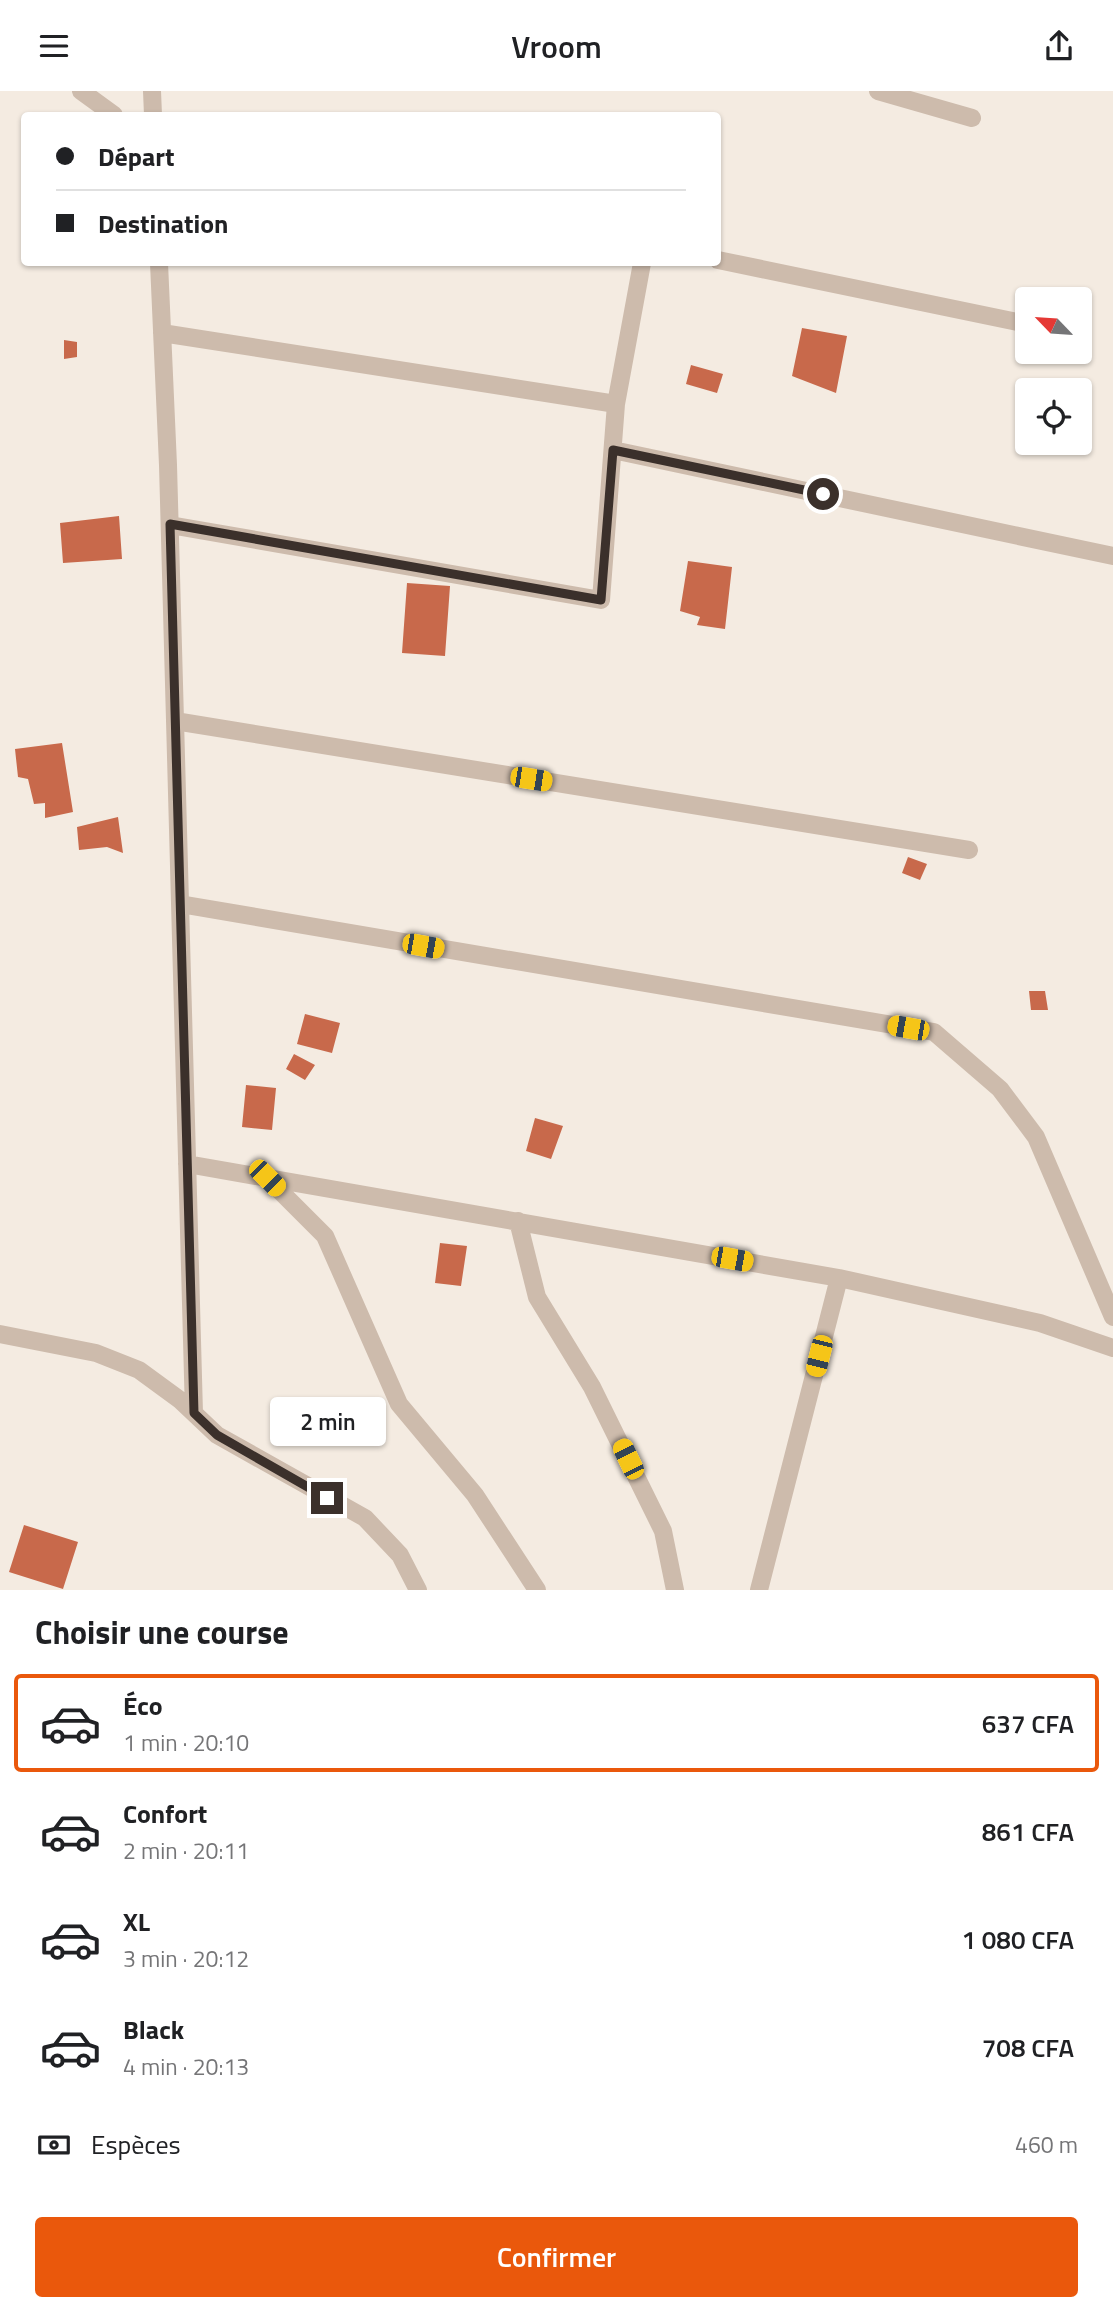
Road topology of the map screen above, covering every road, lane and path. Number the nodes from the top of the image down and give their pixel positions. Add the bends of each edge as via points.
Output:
1 (81, 91) edge
2 (152, 91) edge
3 (878, 91) edge
4 (110, 112) edge
5 (153, 112) edge
6 (972, 118) dead end
7 (721, 261) edge
8 (159, 266) edge
9 (641, 266) edge
10 (1015, 322) edge
11 (162, 333) junction
12 (616, 404) junction
13 (613, 450) junction
14 (170, 524) junction
15 (1113, 556) edge
16 (175, 721) junction
17 (969, 850) dead end
18 (180, 904) junction
19 (187, 1164) junction
20 (267, 1178) junction
21 (518, 1221) junction
22 (839, 1278) junction
23 (1113, 1317) edge
24 (0, 1334) edge
25 (1113, 1348) edge
26 (194, 1413) junction
27 (418, 1590) edge
28 (537, 1590) edge
29 (675, 1590) edge
30 (759, 1590) edge

1 - 4 street
2 - 5 street
3 - 6 street
7 - 10 street
8 - 11 street
9 - 12 street
11 - 12 street
11 - 14 street
12 - 13 street
13 - 14 street via 601,600
13 - 15 street
14 - 16 street
16 - 17 street
16 - 18 street
18 - 19 street
18 - 23 street via 934,1032 1000,1089 1036,1137
19 - 20 street
19 - 26 street
20 - 21 street
20 - 28 street via 325,1236 399,1404 475,1495
21 - 22 street
21 - 29 street via 537,1297 593,1387 663,1531
22 - 25 street via 1040,1323
22 - 30 street
24 - 26 street via 96,1353 139,1370
26 - 27 street via 217,1435 365,1518 400,1555

